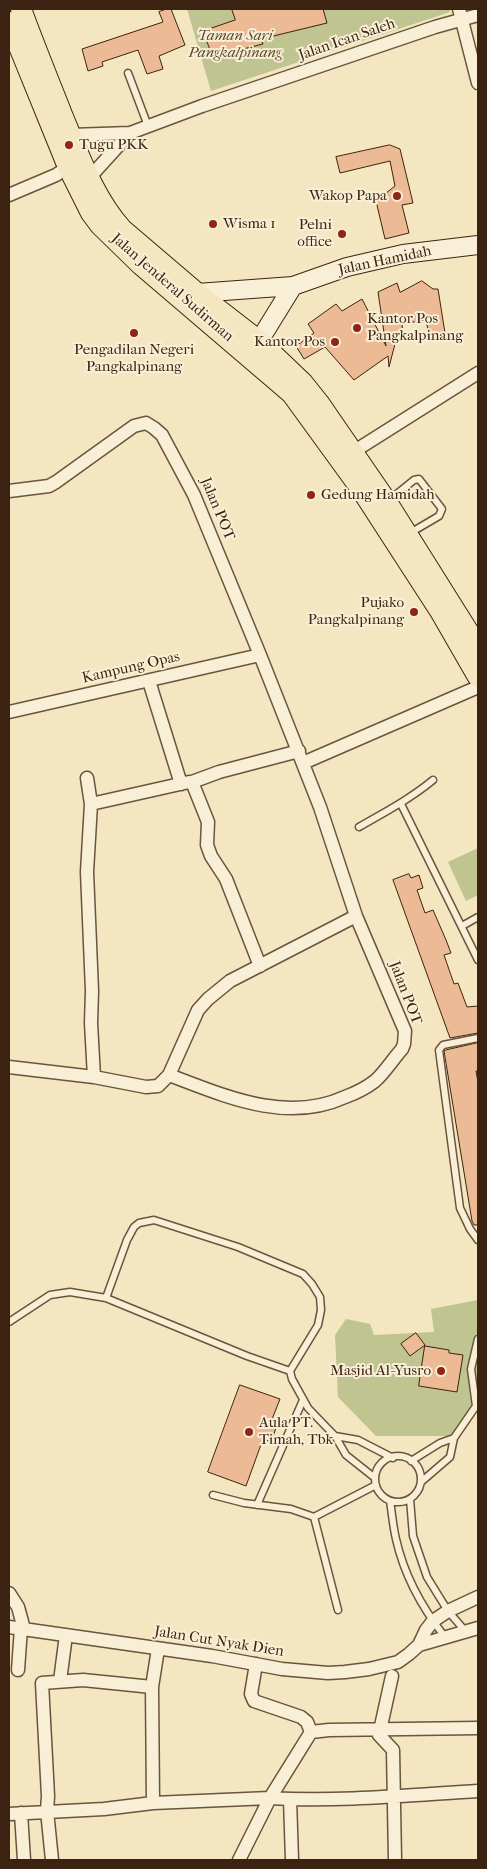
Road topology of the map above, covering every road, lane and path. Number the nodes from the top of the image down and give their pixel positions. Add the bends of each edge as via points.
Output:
1 (460, 14) edge
2 (478, 15) edge
3 (15, 21) edge
4 (128, 72) dead end
5 (478, 83) edge
6 (148, 126) junction
7 (130, 133) junction
8 (71, 135) junction
9 (68, 167) junction
10 (90, 177) junction
11 (9, 195) edge
12 (478, 245) edge
13 (293, 286) junction
14 (193, 298) junction
15 (259, 341) junction
16 (478, 373) edge
17 (345, 449) junction
18 (9, 491) edge
19 (387, 502) junction
20 (400, 538) junction
21 (478, 647) edge
22 (260, 655) junction
23 (478, 677) edge
24 (149, 681) junction
25 (478, 687) edge
26 (9, 712) edge
27 (301, 757) junction
28 (87, 778) dead end
29 (433, 780) dead end
30 (186, 783) junction
31 (91, 804) junction
32 (401, 804) junction
33 (359, 827) dead end
34 (356, 916) junction
35 (478, 917) edge
36 (462, 926) junction
37 (478, 960) edge
38 (260, 966) junction
39 (478, 1038) edge
40 (9, 1067) edge
41 (170, 1075) junction
42 (94, 1077) junction
43 (478, 1240) edge
44 (106, 1298) junction
45 (9, 1322) edge
46 (478, 1339) edge
47 (290, 1371) junction
48 (303, 1400) junction
49 (477, 1407) edge
50 (335, 1436) junction
51 (454, 1438) junction
52 (392, 1458) junction
53 (411, 1461) junction
54 (375, 1481) junction
55 (421, 1482) junction
56 (213, 1495) dead end
57 (410, 1499) junction
58 (390, 1501) junction
59 (257, 1505) junction
60 (314, 1517) junction
61 (9, 1593) edge
62 (478, 1597) edge
63 (338, 1610) dead end
64 (448, 1611) junction
65 (432, 1621) junction
66 (18, 1628) edge
67 (478, 1628) edge
68 (466, 1632) junction
69 (66, 1636) junction
70 (444, 1637) junction
71 (419, 1645) junction
72 (158, 1649) junction
73 (256, 1664) junction
74 (18, 1670) dead end
75 (392, 1676) dead end
76 (60, 1681) junction
77 (152, 1687) junction
78 (478, 1728) edge
79 (380, 1730) junction
80 (311, 1732) junction
81 (478, 1791) edge
82 (394, 1792) junction
83 (272, 1794) junction
84 (153, 1798) junction
85 (290, 1799) junction
86 (48, 1804) junction
87 (15, 1814) edge
88 (24, 1860) edge
89 (52, 1860) edge
90 (239, 1860) edge
91 (292, 1860) edge
92 (395, 1860) edge

1 - 2 street, Jalan Ican Saleh
1 - 5 street
1 - 6 street, Jalan Ican Saleh
3 - 8 highway, Jalan Jenderal Sudirman
3 - 9 highway, Jalan Jenderal Sudirman
4 - 6 lane
6 - 7 street, Jalan Ican Saleh
7 - 8 street, Jalan Ican Saleh
7 - 10 street, Jalan Ican Saleh
8 - 10 highway, Jalan Jenderal Sudirman
9 - 11 street
9 - 14 highway, Jalan Jenderal Sudirman via 100,225 141,265
10 - 14 highway, Jalan Jenderal Sudirman via 118,224
12 - 13 main road, Jalan Hamidah via 403,254 347,267
13 - 14 main road, Jalan Hamidah
13 - 15 main road
14 - 15 highway, Jalan Jenderal Sudirman
14 - 17 highway, Jalan Jenderal Sudirman
15 - 17 highway, Jalan Jenderal Sudirman via 303,382
16 - 17 street
17 - 19 highway, Jalan Jenderal Sudirman
17 - 20 highway, Jalan Jenderal Sudirman
18 - 22 street, Jalan POT via 48,486 134,426 146,423 154,428 172,451 194,495
19 - 20 highway, Jalan Jenderal Sudirman
19 - 20 lane via 419,479 442,509 439,516
20 - 21 highway, Jalan Jenderal Sudirman
20 - 23 highway, Jalan Jenderal Sudirman
22 - 24 street, Kampung Opas
22 - 27 street, Jalan POT
24 - 26 street, Kampung Opas
24 - 30 street
25 - 27 street
27 - 30 street via 219,772
27 - 34 street, Jalan POT
28 - 31 street
29 - 32 lane
30 - 31 street
30 - 38 street via 208,822 207,845 226,880
31 - 42 street via 87,872
32 - 33 lane
32 - 36 lane
34 - 38 street
34 - 41 street, Jalan POT via 405,1031 402,1049 375,1080 363,1090 336,1102 289,1109 234,1100
35 - 36 lane
36 - 37 lane
38 - 41 street via 230,981 198,1010
39 - 43 lane via 444,1045 440,1050 460,1208
40 - 42 street
41 - 42 street via 154,1087
44 - 45 lane via 61,1292 50,1295
44 - 47 lane
44 - 47 lane via 127,1240 140,1223 154,1220 238,1246 303,1274 320,1297 318,1325
46 - 49 lane via 471,1369
47 - 48 lane
48 - 50 lane
48 - 59 lane
49 - 51 lane
50 - 52 lane via 358,1440
50 - 54 lane via 346,1456
51 - 53 lane
51 - 55 lane via 450,1457
52 - 53 lane via 402,1457
52 - 54 lane via 380,1465
53 - 55 lane via 417,1466
54 - 58 lane via 378,1492
54 - 60 lane
55 - 57 lane
56 - 59 lane
57 - 58 lane
57 - 64 lane via 412,1536 427,1577
58 - 65 lane via 396,1540 412,1584
59 - 60 lane via 291,1509
60 - 63 lane
61 - 66 street via 18,1607
62 - 64 street, Jalan Cut Nyak Dien
64 - 65 street, Jalan Cut Nyak Dien
64 - 68 lane
65 - 70 lane
65 - 71 street, Jalan Cut Nyak Dien
66 - 69 street, Jalan Cut Nyak Dien
66 - 74 street
67 - 68 street, Jalan Cut Nyak Dien
68 - 70 street, Jalan Cut Nyak Dien
69 - 72 street, Jalan Cut Nyak Dien
69 - 76 street
70 - 71 street, Jalan Cut Nyak Dien
71 - 73 street, Jalan Cut Nyak Dien via 398,1662 370,1669 306,1672
72 - 73 street, Jalan Cut Nyak Dien
72 - 77 street
73 - 80 street via 251,1694 254,1701 301,1717
75 - 79 street
76 - 77 street
76 - 86 street via 42,1683
77 - 84 street
78 - 79 street
79 - 80 street
79 - 82 street via 380,1736 393,1750
80 - 83 street
81 - 82 street
82 - 85 street
82 - 92 street
83 - 84 street
83 - 85 street
83 - 90 street
84 - 86 street via 104,1809
85 - 91 street
86 - 87 street
86 - 89 street
87 - 88 street

